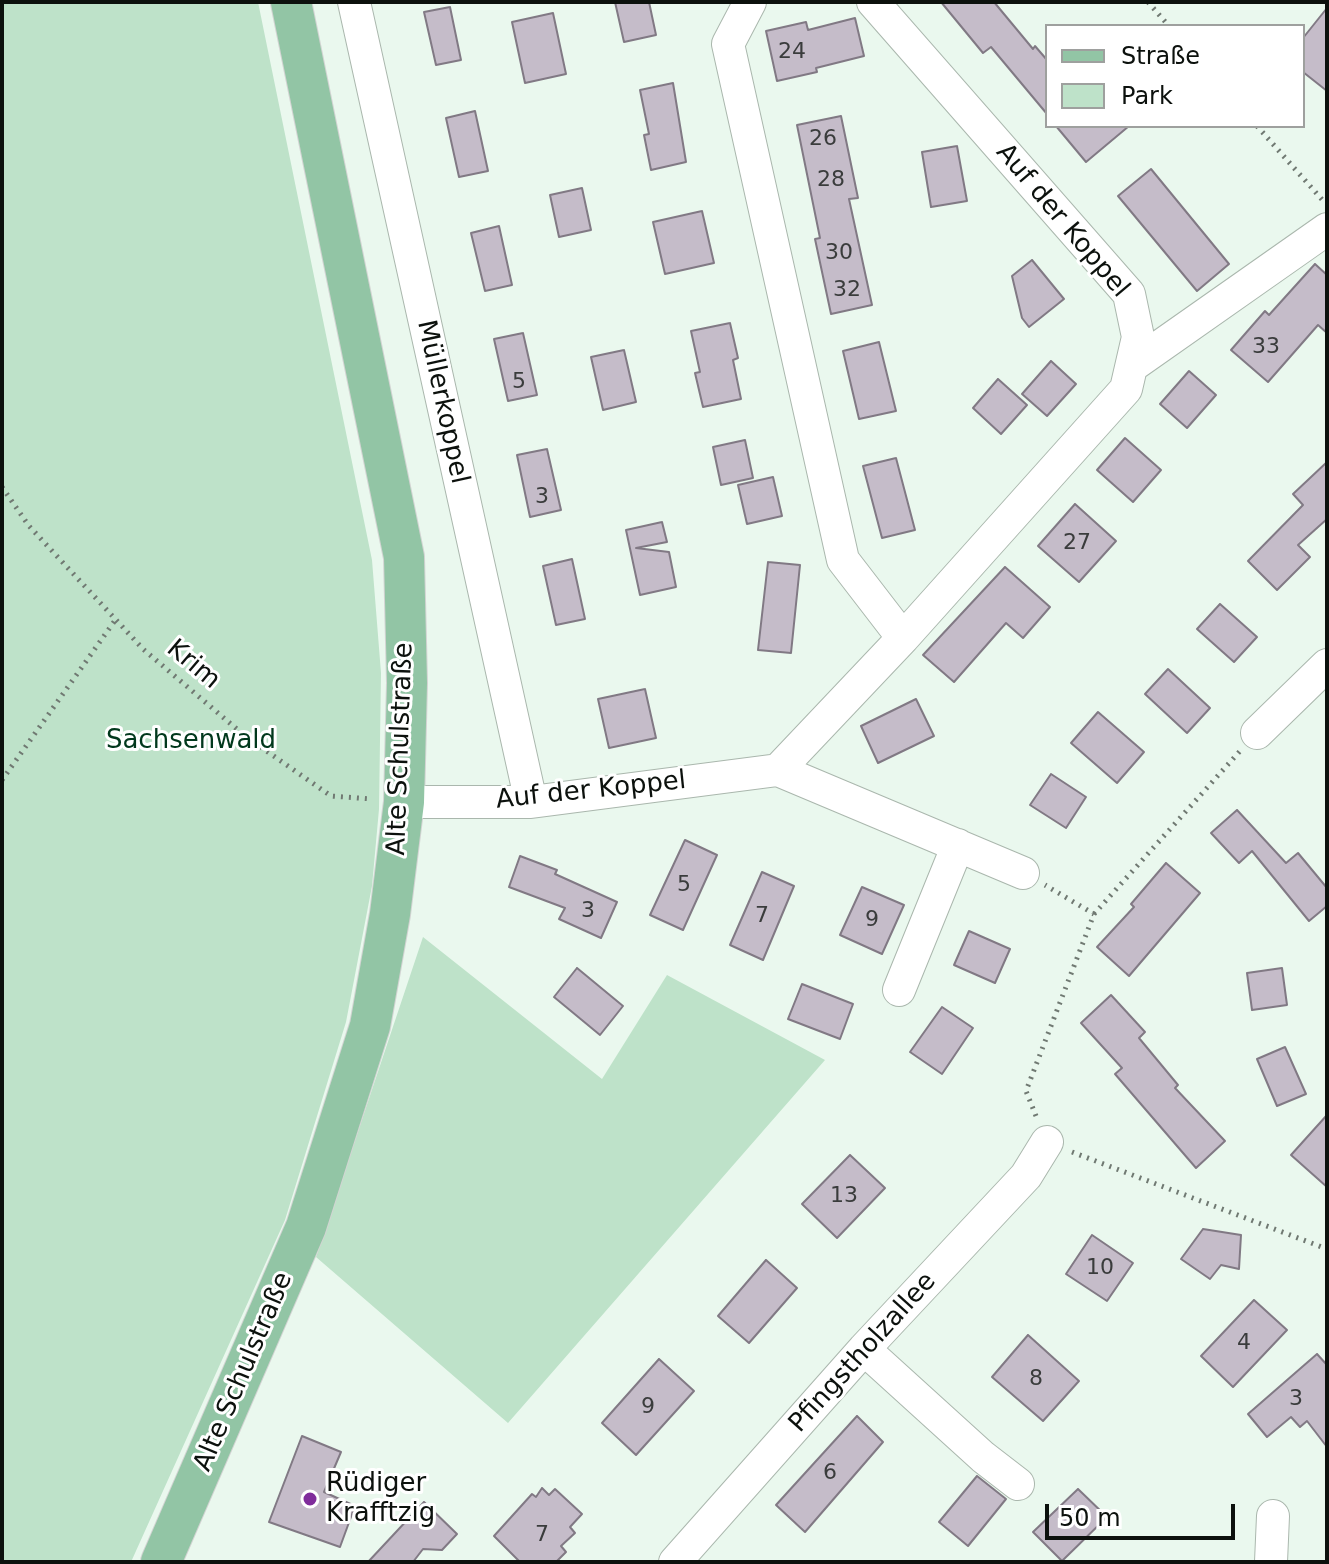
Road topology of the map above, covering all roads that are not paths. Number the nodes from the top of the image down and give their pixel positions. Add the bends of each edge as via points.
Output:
1 (291, 2) edge
2 (354, 2) edge
3 (750, 2) edge
4 (873, 2) edge
5 (1327, 229) edge
6 (1132, 366) junction
7 (903, 638) junction
8 (1327, 665) edge
9 (1257, 733) road end
10 (778, 770) junction
11 (404, 802) junction
12 (531, 802) junction
13 (958, 845) junction
14 (1023, 873) road end
15 (899, 990) dead end
16 (1047, 1142) road end
17 (864, 1349) junction
18 (1018, 1484) dead end
19 (1273, 1516) dead end
20 (161, 1562) edge
21 (675, 1562) edge
22 (1271, 1562) edge

1 - 11 main road, Alte Schulstraße via 404,557
2 - 12 street, Müllerkoppel
3 - 7 street via 728,44 843,560
4 - 6 street, Auf der Koppel via 1129,294 1138,337
5 - 6 street
6 - 7 street, Auf der Koppel via 1126,389
7 - 10 street, Auf der Koppel
8 - 9 street
10 - 12 street, Auf der Koppel
10 - 13 street
11 - 12 street, Auf der Koppel
11 - 20 main road, Alte Schulstraße via 370,1026 306,1227
13 - 14 street
13 - 15 street
16 - 17 street, Pfingstholzallee via 1026,1176
17 - 18 street
17 - 21 street, Pfingstholzallee
19 - 22 street

